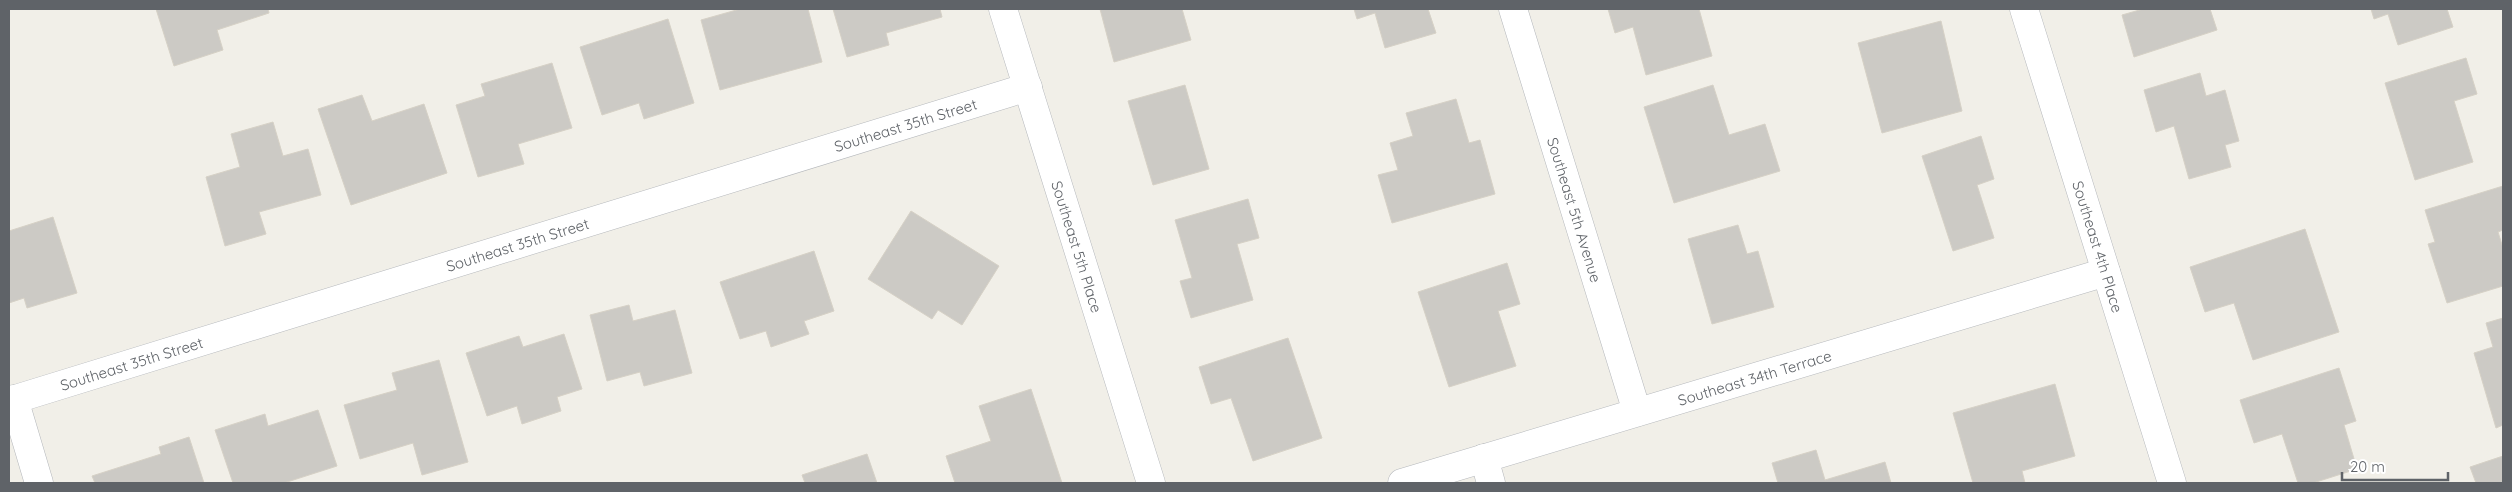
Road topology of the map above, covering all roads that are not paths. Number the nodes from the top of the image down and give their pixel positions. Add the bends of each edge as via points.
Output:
1 (1003, 9) edge
2 (1513, 9) edge
3 (2024, 9) edge
4 (1028, 87) junction
5 (2106, 272) junction
6 (12, 400) edge
7 (1637, 412) junction
8 (1488, 471) edge
9 (39, 483) edge
10 (1151, 483) edge
11 (1402, 483) edge
12 (2172, 483) edge

1 - 4 street, Southeast 5th Place
2 - 7 street, Southeast 5th Avenue
3 - 5 street, Southeast 4th Place
4 - 6 street, Southeast 35th Street
4 - 10 street, Southeast 5th Place
5 - 7 street, Southeast 34th Terrace
5 - 12 street, Southeast 4th Place
6 - 9 street
7 - 8 street, Southeast 34th Terrace
8 - 11 street, Southeast 34th Terrace

